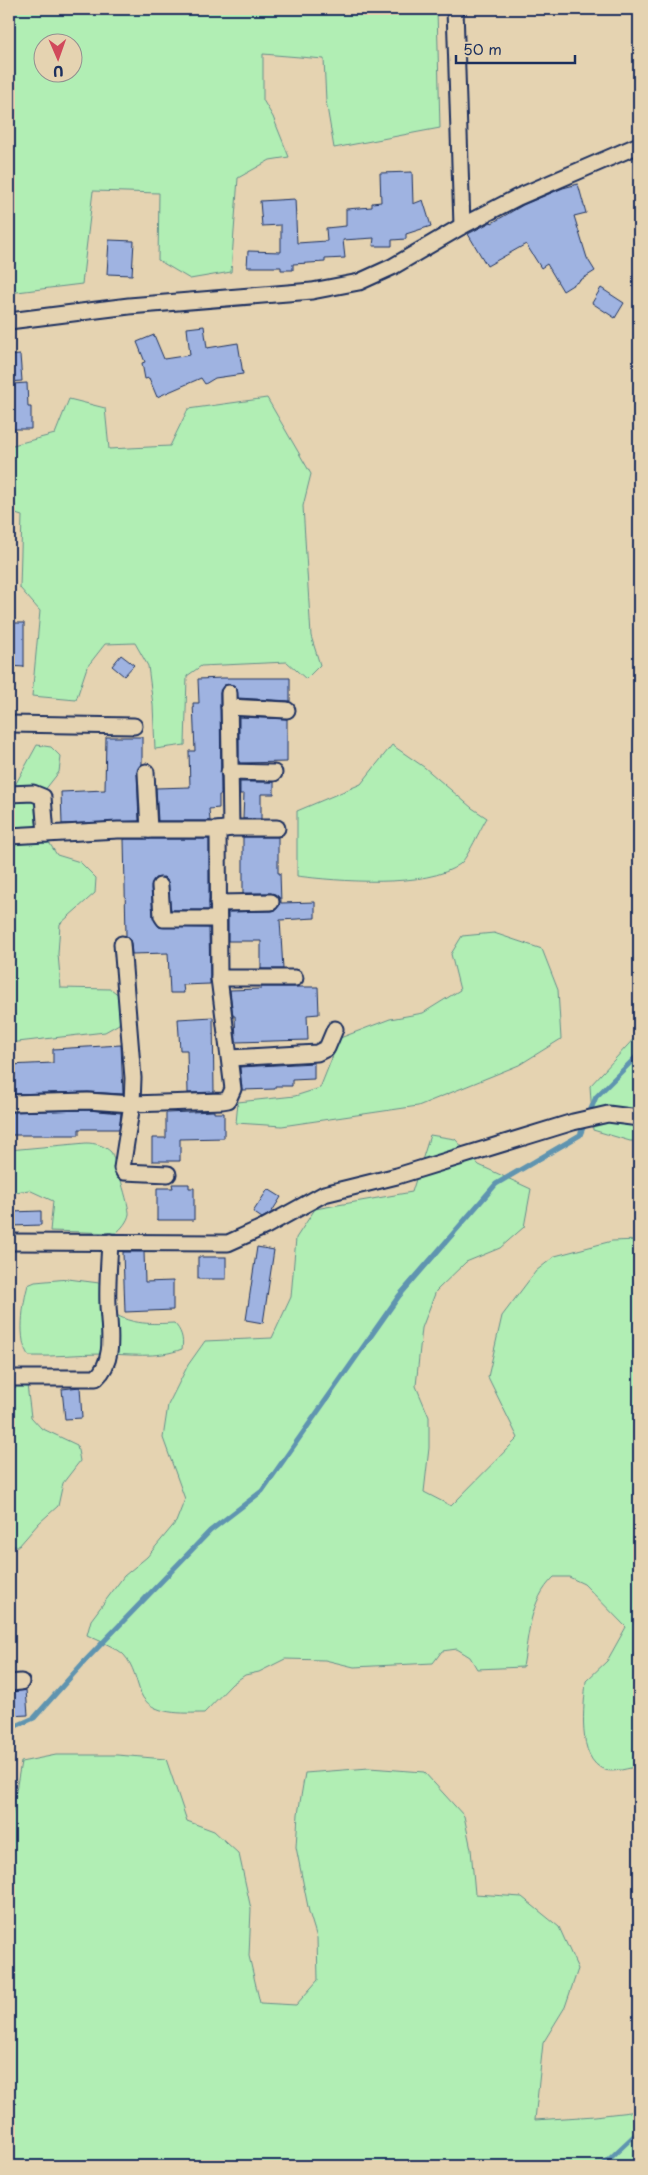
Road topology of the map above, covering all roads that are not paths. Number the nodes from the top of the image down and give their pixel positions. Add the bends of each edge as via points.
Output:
1 (455, 9) edge
2 (639, 145) edge
3 (462, 226) junction
4 (9, 321) edge
5 (287, 710) dead end
6 (9, 724) edge
7 (134, 726) dead end
8 (146, 772) dead end
9 (229, 772) junction
10 (274, 773) dead end
11 (9, 794) edge
12 (277, 828) dead end
13 (225, 829) junction
14 (149, 830) junction
15 (46, 834) junction
16 (9, 836) edge
17 (160, 886) dead end
18 (270, 902) dead end
19 (218, 903) junction
20 (218, 919) junction
21 (122, 944) dead end
22 (218, 978) junction
23 (295, 978) dead end
24 (335, 1028) dead end
25 (230, 1058) junction
26 (9, 1103) edge
27 (132, 1104) junction
28 (639, 1118) edge
29 (168, 1174) dead end
30 (9, 1242) edge
31 (110, 1242) junction
32 (9, 1378) edge

1 - 3 street
2 - 3 street via 554,180
3 - 4 street via 375,276 342,286
5 - 9 street via 229,700
6 - 7 street
8 - 14 street
9 - 10 street
9 - 13 street
11 - 15 street via 42,796
12 - 13 street
13 - 14 street
13 - 19 street
14 - 15 street
15 - 16 street
17 - 20 street via 164,919
18 - 19 street
19 - 20 street
20 - 22 street
21 - 27 street via 133,1078
22 - 23 street
22 - 25 street
24 - 25 street via 326,1048 318,1053
25 - 27 street via 233,1089 228,1100
26 - 27 street via 88,1101
27 - 29 street via 123,1171
28 - 31 street via 608,1114 573,1122 397,1176 324,1194 228,1243
30 - 31 street
31 - 32 street via 110,1341 103,1372 96,1378

